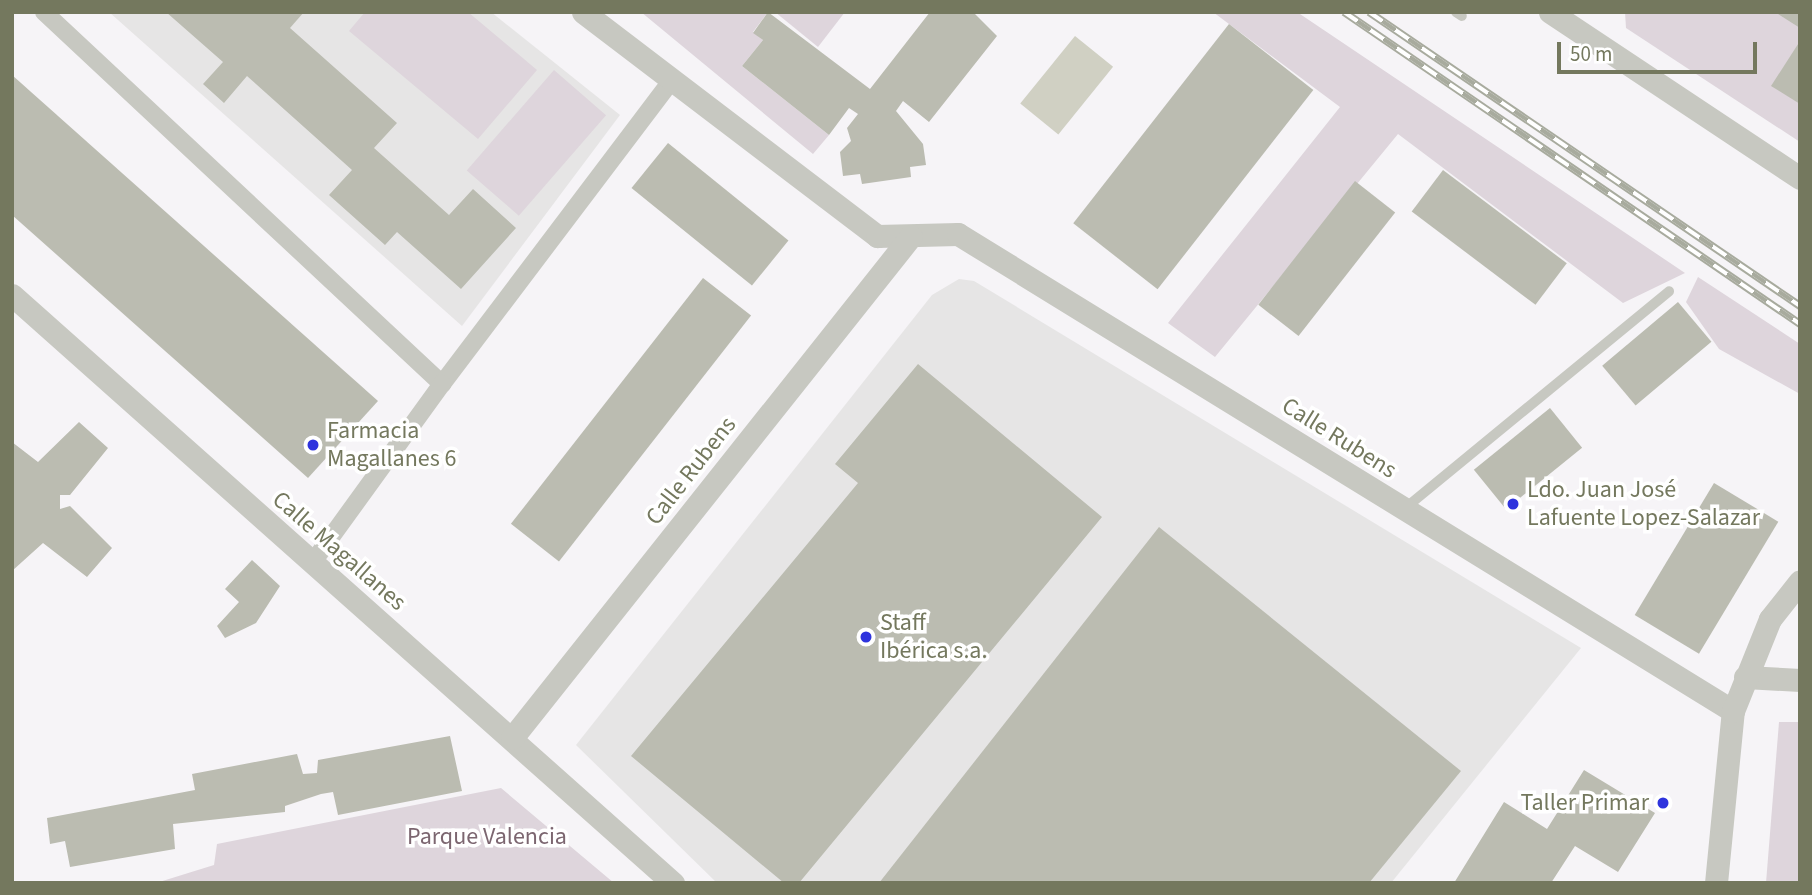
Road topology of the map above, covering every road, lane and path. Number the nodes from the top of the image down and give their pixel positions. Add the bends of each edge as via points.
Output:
1 (44, 12) edge
2 (583, 12) edge
3 (1550, 12) edge
4 (670, 82) junction
5 (1800, 178) edge
6 (911, 236) junction
7 (1669, 291) dead end
8 (12, 295) edge
9 (442, 384) junction
10 (1404, 509) junction
11 (313, 562) junction
12 (1800, 581) edge
13 (1745, 677) junction
14 (1800, 680) edge
15 (1733, 711) junction
16 (512, 738) junction
17 (631, 847) junction
18 (647, 883) edge
19 (673, 883) edge
20 (1716, 883) edge

1 - 9 street
2 - 4 street, Calle Rubens
3 - 5 street
4 - 6 street, Calle Rubens via 877,236
4 - 9 street
6 - 10 street, Calle Rubens via 958,234
6 - 16 street, Calle Rubens
7 - 10 lane
8 - 11 street, Calle Magallanes
9 - 11 street
10 - 15 street, Calle Rubens
11 - 16 street, Calle Magallanes
12 - 13 street via 1770,619
13 - 14 street
13 - 15 street
15 - 20 street
16 - 17 street, Calle Magallanes
17 - 18 street, Calle Magallanes
17 - 19 street, Calle Magallanes

